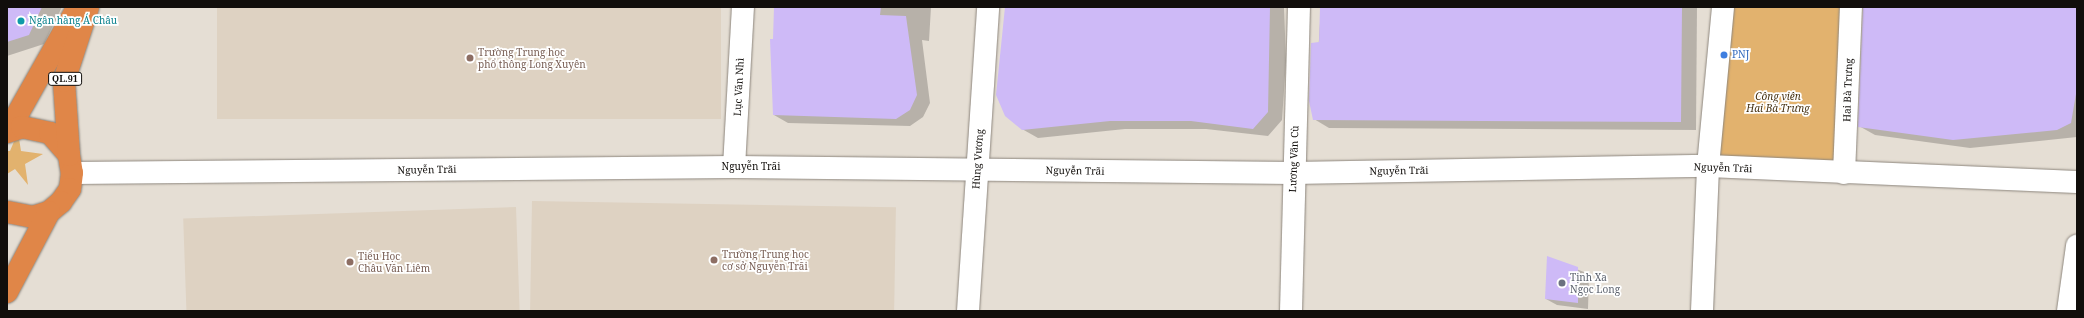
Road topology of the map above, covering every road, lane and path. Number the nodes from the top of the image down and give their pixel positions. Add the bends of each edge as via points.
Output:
1 (78, 7) edge
2 (88, 7) edge
3 (743, 7) edge
4 (988, 7) edge
5 (1298, 7) edge
6 (1723, 7) edge
7 (1851, 7) edge
8 (8, 131) edge
9 (71, 164) junction
10 (734, 166) junction
11 (1708, 166) junction
12 (978, 170) junction
13 (1293, 173) junction
14 (1844, 173) junction
15 (2077, 182) edge
16 (7, 212) edge
17 (49, 212) junction
18 (2077, 246) edge
19 (7, 292) edge
20 (968, 311) edge
21 (1291, 311) edge
22 (1702, 311) edge
23 (2068, 311) edge

1 - 8 highway, QL.91
2 - 9 highway, QL.91 via 64,81
3 - 10 street, Lục Văn Nhì
4 - 12 street, Hùng Vương
5 - 13 street, Lương Vãn Cù
6 - 11 street
7 - 14 street, Hai Bà Trưng
8 - 9 highway via 29,128 50,133
9 - 10 street, Nguyễn Trãi
9 - 17 highway via 70,188 61,202
10 - 12 street, Nguyễn Trãi
11 - 13 street, Nguyễn Trãi
11 - 14 street, Nguyễn Trãi
11 - 22 street
12 - 13 street, Nguyễn Trãi
12 - 20 street, Hùng Vương
13 - 21 street, Lương Vãn Cù
14 - 15 street, Nguyễn Trãi
16 - 17 highway via 33,217
17 - 19 highway
18 - 23 street

